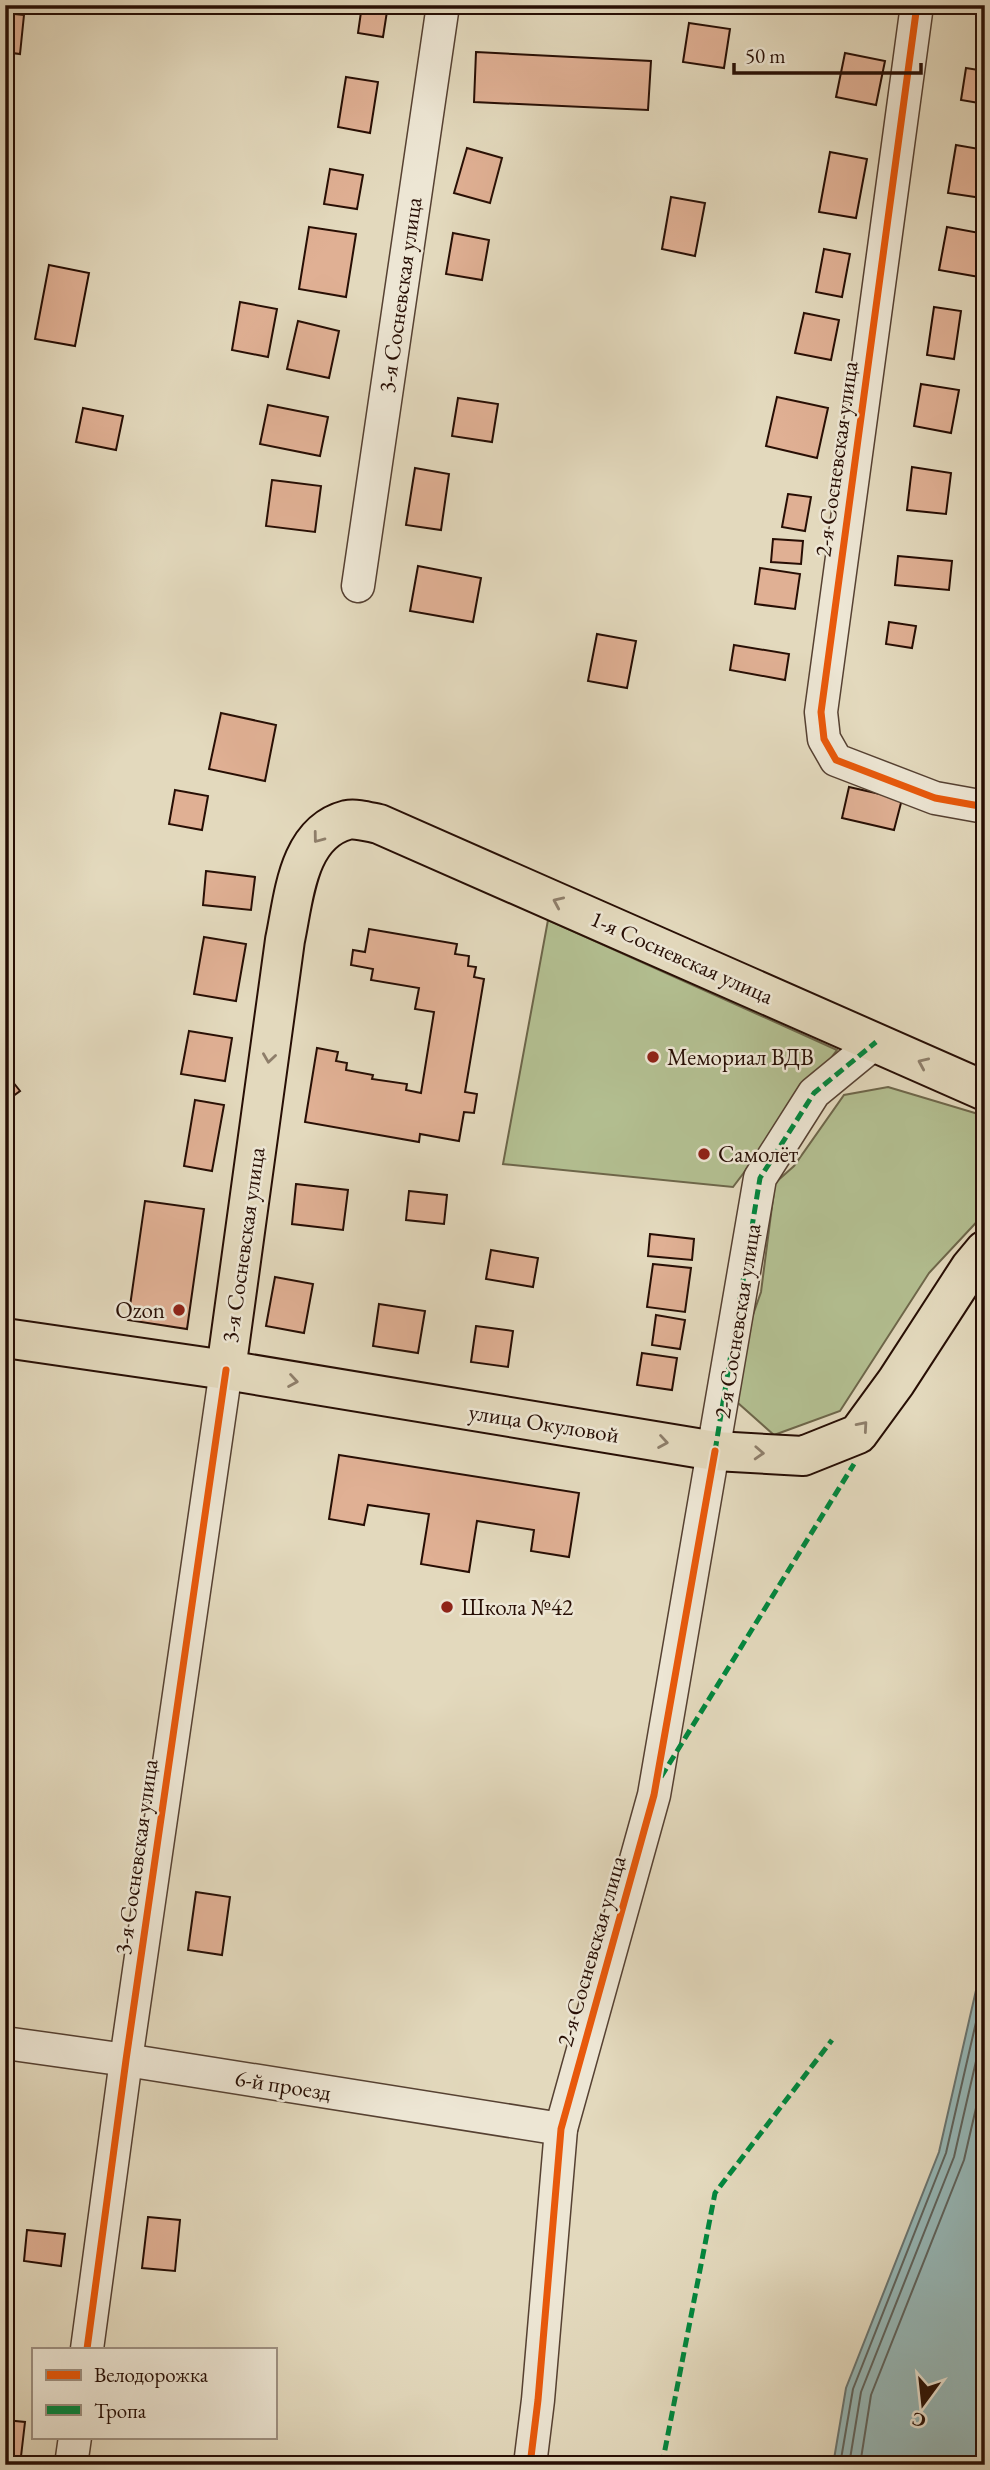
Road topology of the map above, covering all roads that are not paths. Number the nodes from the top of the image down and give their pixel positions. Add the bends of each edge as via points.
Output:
1 (443, 5) edge
2 (917, 5) edge
3 (358, 586) dead end
4 (985, 807) edge
5 (379, 824) joint
6 (876, 1042) junction
7 (985, 1091) edge
8 (985, 1250) edge
9 (5, 1338) edge
10 (226, 1370) junction
11 (715, 1451) junction
12 (5, 2043) edge
13 (126, 2060) junction
14 (561, 2129) junction
15 (87, 2348) edge
16 (75, 2438) edge
17 (71, 2465) edge
18 (530, 2465) edge

1 - 3 street, 3-я Сосневская улица
2 - 4 street, 2-я Сосневская улица via 821,712 824,739 836,760 935,798
6 -> 5 main road, 1-я Сосневская улица
5 -> 10 main road, 3-я Сосневская улица via 349,819 324,829 298,875 285,940
7 -> 6 main road, 1-я Сосневская улица
6 - 11 street, 2-я Сосневская улица via 814,1093 760,1178
11 -> 8 main road, улица Окуловой via 803,1456 858,1434
9 - 10 main road, улица Окуловой
10 -> 11 main road, улица Окуловой
10 - 13 street, 3-я Сосневская улица
11 - 14 street, 2-я Сосневская улица via 654,1795
12 - 13 street, 6-й проезд
13 - 14 street, 6-й проезд
13 - 15 street, 3-я Сосневская улица
14 - 18 street, 2-я Сосневская улица
16 - 17 street

